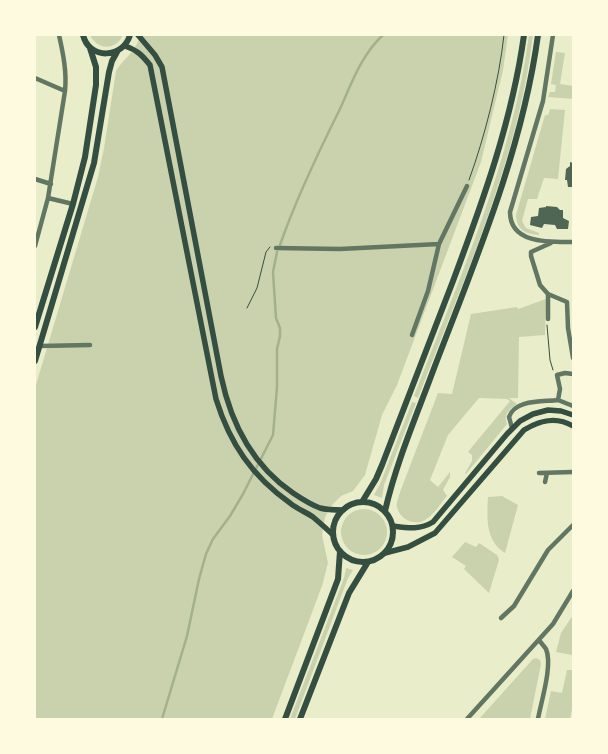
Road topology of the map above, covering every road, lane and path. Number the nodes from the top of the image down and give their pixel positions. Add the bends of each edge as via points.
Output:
1 (59, 35) edge
2 (83, 35) edge
3 (130, 35) edge
4 (138, 35) edge
5 (504, 35) edge
6 (524, 35) edge
7 (538, 35) edge
8 (553, 35) edge
9 (125, 46) junction
10 (90, 48) junction
11 (118, 52) junction
12 (35, 78) edge
13 (65, 91) junction
14 (35, 179) edge
15 (51, 184) junction
16 (467, 186) joint
17 (48, 198) junction
18 (73, 204) junction
19 (554, 242) junction
20 (573, 242) edge
21 (439, 244) junction
22 (35, 246) edge
23 (276, 248) joint
24 (548, 294) junction
25 (247, 308) dead end
26 (548, 319) joint
27 (36, 322) edge
28 (412, 335) dead end
29 (90, 345) dead end
30 (40, 346) junction
31 (573, 358) edge
32 (35, 361) edge
33 (573, 374) edge
34 (556, 375) junction
35 (558, 400) junction
36 (573, 406) edge
37 (573, 415) edge
38 (573, 426) edge
39 (512, 428) junction
40 (573, 472) edge
41 (547, 473) junction
42 (538, 474) dead end
43 (545, 482) dead end
44 (362, 502) junction
45 (343, 510) junction
46 (385, 511) junction
47 (573, 525) edge
48 (393, 526) junction
49 (334, 535) junction
50 (340, 551) junction
51 (385, 553) junction
52 (368, 562) junction
53 (573, 591) edge
54 (502, 618) dead end
55 (538, 640) junction
56 (285, 719) edge
57 (300, 719) edge
58 (467, 719) edge
59 (538, 719) edge

1 - 13 street via 64,56
2 - 10 main road
3 - 9 main road
4 - 45 main road via 162,68 230,411 251,452 286,488 320,508
5 - 16 path via 499,72
6 - 44 main road via 515,89 494,168 382,465
7 - 46 main road via 529,91 513,154 396,469
8 - 19 street via 543,101 510,220 518,233 524,236
9 - 11 main road
9 - 49 main road via 142,54 150,65 216,399 224,423 245,461 270,488
10 - 11 main road via 99,53
10 - 18 main road via 96,67 96,85 85,156
11 - 30 main road via 109,72 94,163
12 - 13 street
13 - 15 street
14 - 15 street
15 - 17 street
16 - 21 street
17 - 18 street
17 - 22 street
18 - 27 main road
19 - 20 street
19 - 24 street via 531,252 540,285
21 - 23 street via 340,249
21 - 28 street via 428,292
23 - 25 path via 270,247 266,252 257,288
24 - 26 street
24 - 31 street via 567,302
26 - 34 path via 550,360
29 - 30 street
30 - 32 main road
33 - 34 street
34 - 35 street via 560,389
35 - 36 street
35 - 39 street via 530,402 514,409 509,417
37 - 39 main road via 554,410 541,411
38 - 51 main road via 547,420 524,430 435,533 408,547
39 - 48 main road via 433,522 413,529
40 - 41 street
41 - 42 street
41 - 43 street
44 - 45 main road
44 - 46 main road via 375,504
45 - 49 main road via 337,518
46 - 48 main road
47 - 54 street via 548,550 514,606
48 - 51 main road via 393,537
49 - 50 main road
50 - 52 main road via 355,561
50 - 56 main road via 338,579
51 - 52 main road
52 - 57 main road via 349,593
53 - 55 street via 553,624
55 - 58 street
55 - 59 street via 547,657

